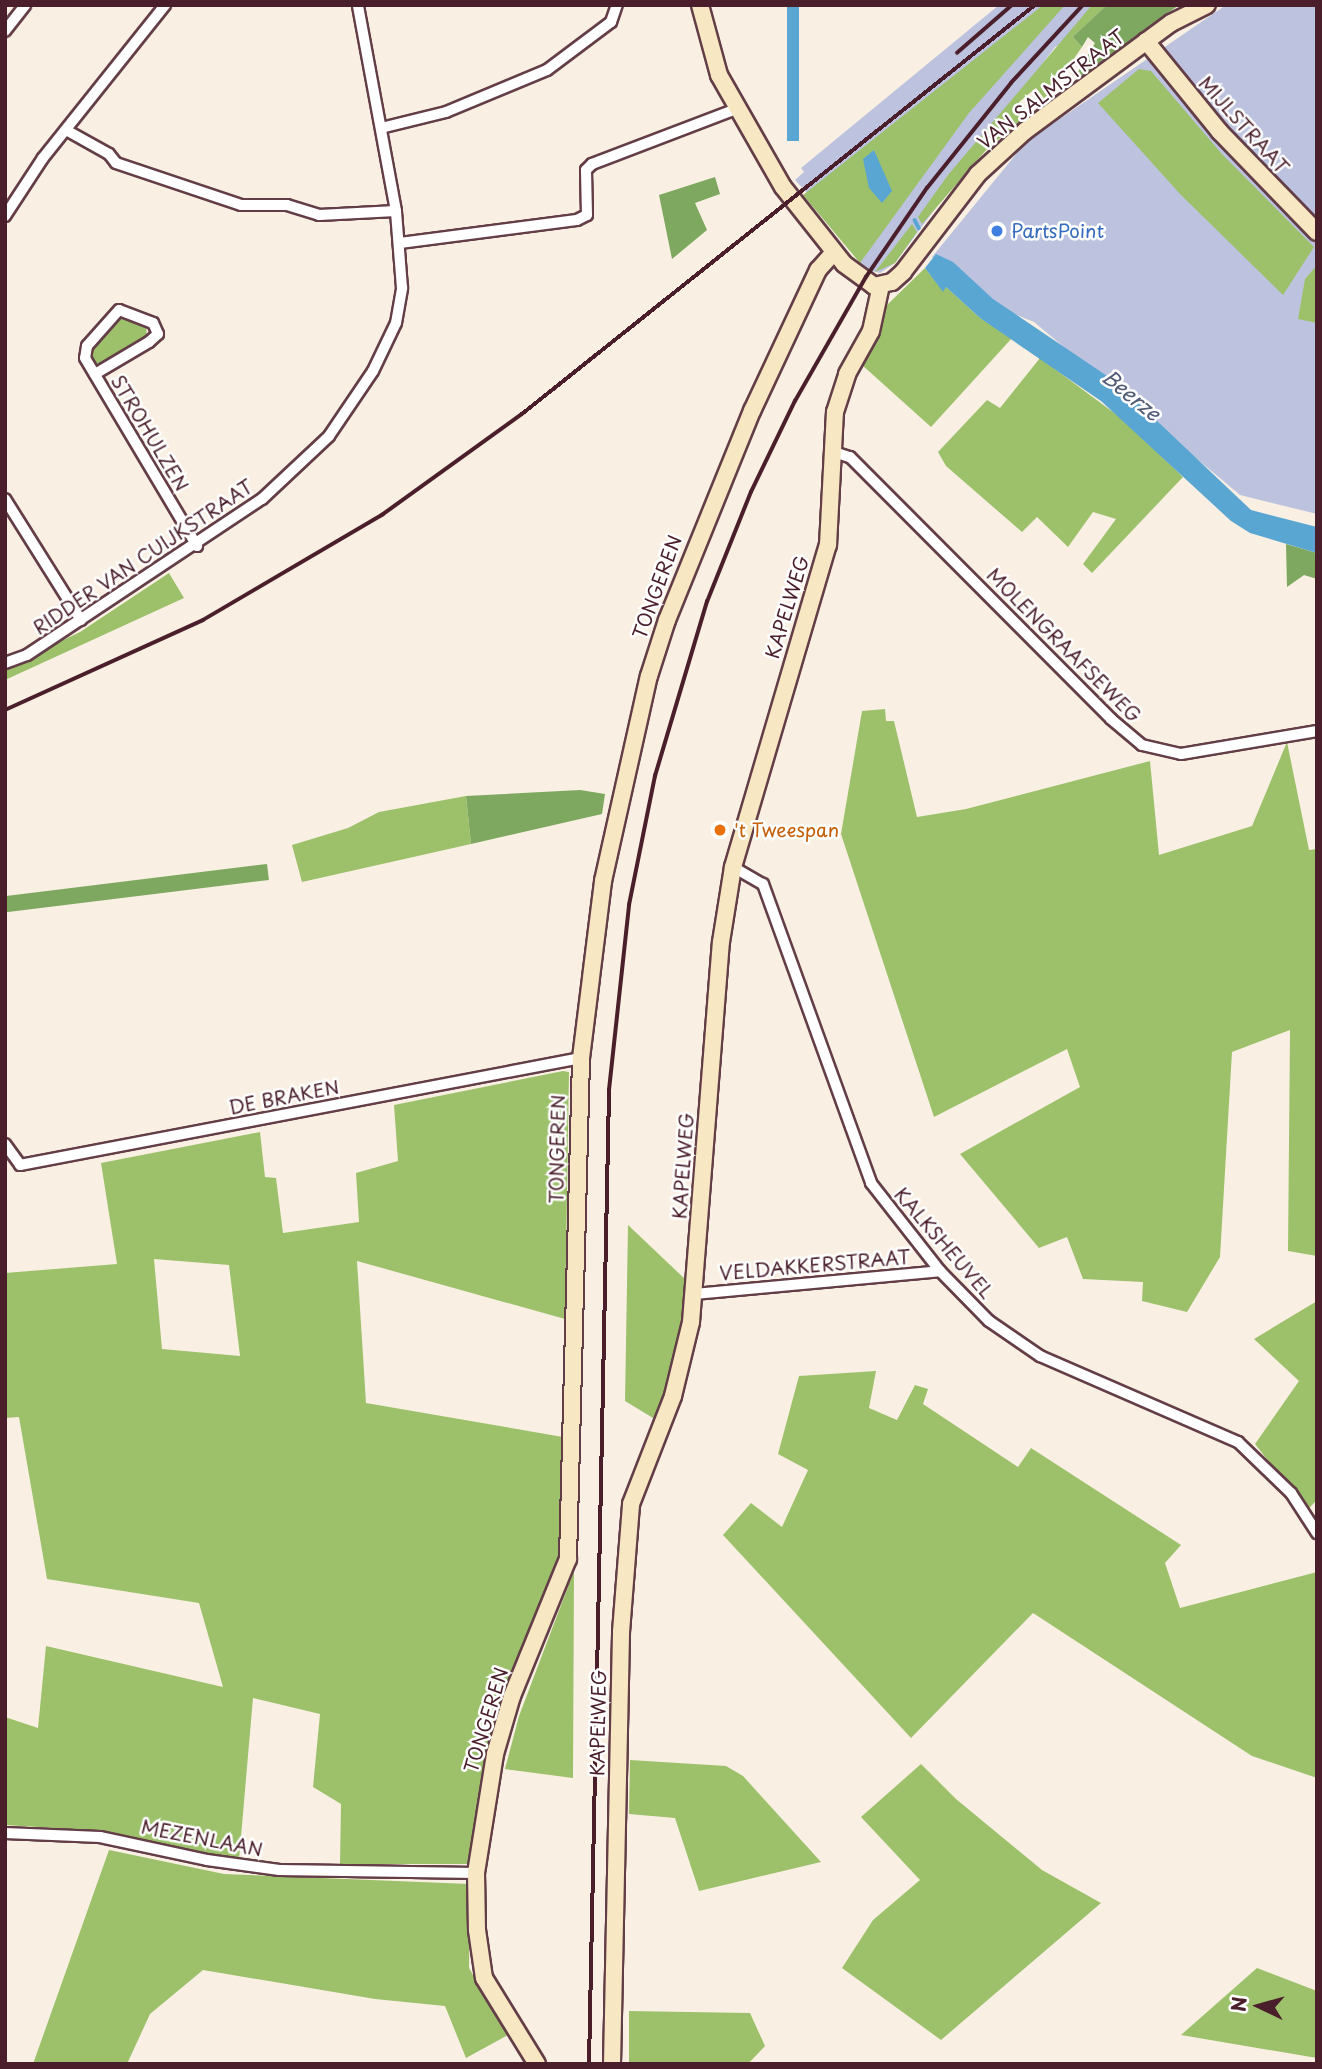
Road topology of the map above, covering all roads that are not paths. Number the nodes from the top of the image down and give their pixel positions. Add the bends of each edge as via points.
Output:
1 (17, 5) edge
2 (25, 5) edge
3 (165, 5) edge
4 (358, 5) edge
5 (617, 5) edge
6 (700, 5) edge
7 (1207, 5) edge
8 (8, 28) edge
9 (1146, 41) junction
10 (736, 108) junction
11 (381, 128) junction
12 (66, 130) junction
13 (396, 211) junction
14 (5, 216) edge
15 (1317, 232) edge
16 (400, 243) junction
17 (834, 252) junction
18 (881, 285) junction
19 (95, 374) junction
20 (831, 451) junction
21 (5, 499) edge
22 (197, 546) junction
23 (81, 620) junction
24 (5, 663) edge
25 (1317, 731) edge
26 (733, 867) junction
27 (581, 1058) junction
28 (5, 1144) edge
29 (940, 1271) junction
30 (694, 1294) junction
31 (1317, 1533) edge
32 (5, 1833) edge
33 (476, 1873) junction
34 (537, 2064) edge
35 (612, 2064) edge

1 - 8 street
2 - 8 street
3 - 12 street
4 - 11 street, RIDDER VAN CUIJKSTRAAT
5 - 11 street via 611,22 547,70 446,112
6 - 10 main road via 713,62
7 - 9 main road, VAN SALMSTRAAT
9 - 15 main road, MIJLSTRAAT via 1220,132
9 - 18 main road, VAN SALMSTRAAT via 995,157 903,272
10 - 16 street via 593,164 586,170 587,215 577,220
10 - 17 main road via 783,187
11 - 13 street, RIDDER VAN CUIJKSTRAAT
12 - 13 street via 116,163 241,205 287,205 319,215
12 - 14 street
13 - 16 street, RIDDER VAN CUIJKSTRAAT
16 - 22 street, RIDDER VAN CUIJKSTRAAT via 401,304 384,351 356,400 296,471
17 - 18 main road via 863,282
17 - 27 main road, TONGEREN via 818,270 695,542 649,676 603,881
18 - 20 main road, KAPELWEG via 871,331 841,393
19 - 19 street, STROHULZEN via 84,352 113,314 126,311 153,323 158,334 149,342
19 - 22 street, STROHULZEN
20 - 25 street, MOLENGRAAFSEWEG via 850,457 1142,745 1181,754
20 - 26 main road, KAPELWEG via 828,545
21 - 23 street
22 - 23 street, RIDDER VAN CUIJKSTRAAT
23 - 24 street, RIDDER VAN CUIJKSTRAAT via 27,655
26 - 29 street, KALKSHEUVEL via 763,884 871,1182
26 - 30 main road, KAPELWEG via 721,942
27 - 28 street, DE BRAKEN via 20,1165
27 - 33 main road, TONGEREN via 568,1559 512,1696 499,1742
29 - 30 street, VELDAKKERSTRAAT
29 - 31 street, KALKSHEUVEL via 989,1321 1040,1356 1238,1442 1291,1493
30 - 35 main road, KAPELWEG via 673,1396 639,1476 628,1523 621,1632
32 - 33 street, MEZENLAAN via 100,1837 279,1870
33 - 34 main road, TONGEREN via 484,1978

